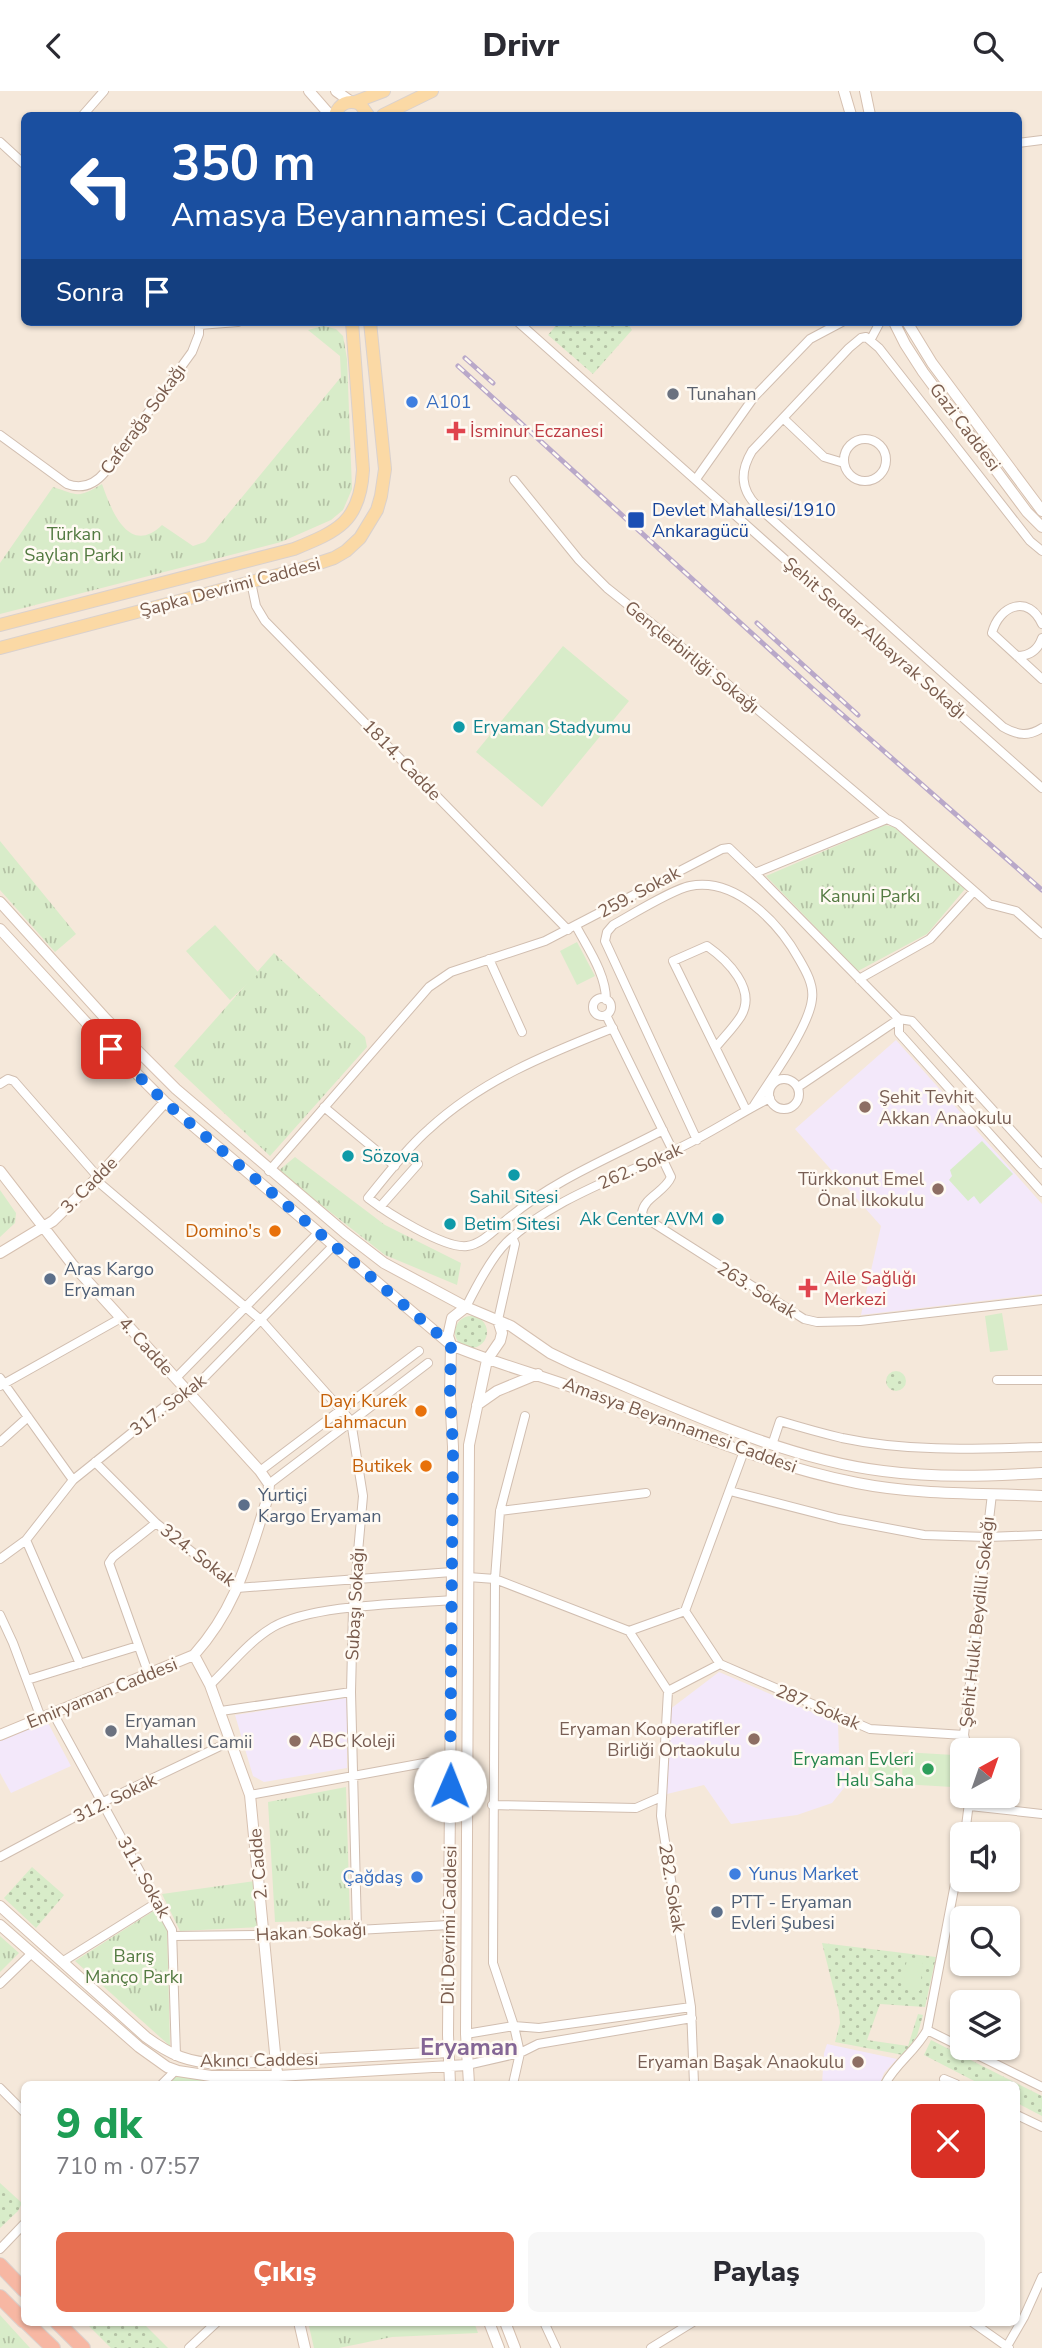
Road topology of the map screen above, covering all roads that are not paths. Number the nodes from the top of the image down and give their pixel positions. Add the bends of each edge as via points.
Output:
1 (104, 91) edge
2 (309, 91) edge
3 (336, 91) edge
4 (384, 91) edge
5 (432, 91) edge
6 (844, 91) edge
7 (865, 91) edge
8 (352, 101) junction
9 (86, 112) edge
10 (330, 112) edge
11 (335, 112) edge
12 (366, 112) edge
13 (389, 112) edge
14 (850, 112) edge
15 (869, 112) edge
16 (1042, 140) edge
17 (0, 142) edge
18 (1022, 142) edge
19 (21, 161) edge
20 (198, 326) edge
21 (352, 326) edge
22 (370, 326) edge
23 (523, 326) edge
24 (834, 326) edge
25 (878, 326) edge
26 (896, 326) edge
27 (909, 326) edge
28 (871, 339) junction
29 (783, 418) junction
30 (0, 435) edge
31 (844, 463) junction
32 (514, 479) dead end
33 (696, 479) junction
34 (1042, 511) edge
35 (1042, 527) edge
36 (1042, 551) edge
37 (251, 582) junction
38 (1042, 624) edge
39 (0, 625) edge
40 (1042, 638) edge
41 (0, 648) edge
42 (1017, 656) junction
43 (1042, 679) edge
44 (1042, 728) edge
45 (1042, 788) edge
46 (887, 819) junction
47 (755, 873) junction
48 (974, 891) junction
49 (0, 902) edge
50 (572, 928) junction
51 (0, 929) edge
52 (1042, 934) edge
53 (489, 959) junction
54 (859, 979) junction
55 (606, 1000) junction
56 (606, 1015) junction
57 (899, 1019) junction
58 (612, 1028) junction
59 (522, 1032) dead end
60 (716, 1047) junction
61 (0, 1084) edge
62 (798, 1087) junction
63 (770, 1098) junction
64 (984, 1100) junction
65 (165, 1102) junction
66 (324, 1107) junction
67 (750, 1109) junction
68 (970, 1112) junction
69 (1007, 1125) junction
70 (663, 1131) junction
71 (993, 1137) junction
72 (697, 1140) junction
73 (673, 1151) junction
74 (406, 1154) junction
75 (661, 1156) junction
76 (1042, 1164) edge
77 (395, 1166) junction
78 (0, 1171) edge
79 (269, 1171) junction
80 (97, 1179) junction
81 (1042, 1192) edge
82 (380, 1207) junction
83 (44, 1226) junction
84 (318, 1233) junction
85 (513, 1238) junction
86 (333, 1246) junction
87 (0, 1253) edge
88 (1042, 1300) edge
89 (246, 1307) junction
90 (467, 1307) junction
91 (121, 1318) junction
92 (498, 1320) junction
93 (262, 1321) junction
94 (451, 1345) junction
95 (419, 1351) dead end
96 (487, 1360) junction
97 (428, 1363) dead end
98 (538, 1374) junction
99 (176, 1378) junction
100 (997, 1380) dead end
101 (1042, 1380) edge
102 (1, 1382) edge
103 (190, 1394) junction
104 (477, 1405) junction
105 (341, 1410) junction
106 (525, 1416) dead end
107 (28, 1417) junction
108 (351, 1421) junction
109 (0, 1442) edge
110 (772, 1445) junction
111 (1042, 1447) edge
112 (744, 1451) junction
113 (95, 1462) junction
114 (260, 1471) junction
115 (1042, 1473) edge
116 (73, 1480) junction
117 (269, 1484) junction
118 (730, 1491) junction
119 (646, 1493) dead end
120 (992, 1494) junction
121 (1042, 1496) edge
122 (500, 1511) junction
123 (156, 1523) junction
124 (1042, 1535) edge
125 (986, 1537) junction
126 (26, 1540) junction
127 (0, 1559) edge
128 (452, 1572) junction
129 (468, 1577) junction
130 (495, 1579) junction
131 (355, 1580) junction
132 (237, 1588) junction
133 (452, 1600) junction
134 (353, 1608) junction
135 (685, 1611) junction
136 (0, 1615) edge
137 (2, 1627) edge
138 (629, 1631) junction
139 (138, 1646) junction
140 (194, 1655) junction
141 (80, 1664) junction
142 (720, 1664) junction
143 (149, 1675) junction
144 (27, 1680) junction
145 (210, 1685) junction
146 (668, 1691) junction
147 (351, 1692) junction
148 (221, 1711) junction
149 (53, 1713) junction
150 (41, 1719) junction
151 (0, 1735) edge
152 (964, 1735) junction
153 (965, 1738) edge
154 (231, 1741) junction
155 (451, 1758) junction
156 (352, 1775) junction
157 (250, 1794) junction
158 (661, 1797) junction
159 (103, 1802) junction
160 (492, 1805) junction
161 (988, 1808) edge
162 (1042, 1814) edge
163 (0, 1857) edge
164 (953, 1892) edge
165 (158, 1902) junction
166 (0, 1906) edge
167 (0, 1925) edge
168 (449, 1925) junction
169 (357, 1930) junction
170 (265, 1935) junction
171 (173, 1936) junction
172 (41, 1943) junction
173 (32, 1953) junction
174 (62, 1962) junction
175 (0, 1984) edge
176 (691, 2007) junction
177 (692, 2018) junction
178 (514, 2026) junction
179 (927, 2030) junction
180 (466, 2034) junction
181 (448, 2035) junction
182 (448, 2052) junction
183 (520, 2053) junction
184 (176, 2056) junction
185 (276, 2062) junction
186 (467, 2065) junction
187 (449, 2067) junction
188 (176, 2070) junction
189 (944, 2078) dead end
190 (278, 2080) edge
191 (165, 2081) edge
192 (450, 2081) edge
193 (468, 2081) edge
194 (514, 2081) edge
195 (694, 2081) edge
196 (887, 2081) edge
197 (950, 2081) edge
198 (1042, 2087) edge
199 (0, 2088) edge
200 (21, 2109) edge
201 (1020, 2116) edge
202 (1042, 2127) edge
203 (21, 2227) edge
204 (0, 2249) edge
205 (0, 2265) edge
206 (1042, 2277) edge
207 (21, 2287) edge
208 (0, 2297) edge
209 (21, 2317) edge
210 (1020, 2324) edge
211 (30, 2326) edge
212 (61, 2326) edge
213 (213, 2326) edge
214 (300, 2326) edge
215 (491, 2326) edge
216 (507, 2326) edge
217 (546, 2326) edge
218 (686, 2326) edge
219 (977, 2326) edge
220 (1019, 2326) edge
221 (53, 2348) edge
222 (83, 2348) edge
223 (190, 2348) edge
224 (305, 2348) edge
225 (499, 2348) edge
226 (515, 2348) edge
227 (556, 2348) edge
228 (651, 2348) edge
229 (1007, 2348) edge

1 - 9 street
2 - 10 main road
3 - 8 main road
4 - 8 main road
5 - 13 main road
6 - 14 main road
7 - 15 main road
8 - 11 main road
8 - 12 main road
16 - 18 street
17 - 19 street
20 - 30 street, Caferağa Sokağı via 192,352 105,472 90,485 67,484
21 - 39 main road, Şapka Devrimi Caddesi via 362,491 356,507 339,527 294,549
22 - 37 main road, Şapka Devrimi Caddesi via 385,469 377,510 346,551
23 - 33 street, Şehit Serdar Albayrak Sokağı
24 - 33 street via 810,339 750,400
25 - 28 street
26 - 35 main road, Gazi Caddesi via 923,372
27 - 34 main road, Gazi Caddesi
28 - 29 street via 856,341
28 - 36 street
29 - 31 street via 824,457
29 - 44 street via 745,463 742,476 750,498 1003,727 1022,735
31 - 31 street via 852,475 865,481 883,471 886,457 880,445 862,439 846,450
32 - 46 street, Gençlerbirliği Sokağı via 607,588
33 - 45 street, Şehit Serdar Albayrak Sokağı
37 - 41 main road, Şapka Devrimi Caddesi
37 - 50 street, 1814. Cadde via 265,621
38 - 42 street via 1034,612 1020,606 999,615 992,633
40 - 42 street via 1031,653
42 - 43 street
46 - 47 street
46 - 48 street
47 - 50 street, 259. Sokak via 729,848 722,849
47 - 54 street
48 - 52 street via 994,907 1016,911
48 - 54 street via 930,939
49 - 79 main road via 168,1082
50 - 53 street, 259. Sokak
50 - 55 street, 1814. Cadde via 603,979
51 - 65 main road
53 - 59 street
53 - 66 street, 259. Sokak via 451,972 429,987
54 - 57 street
55 - 56 street via 610,1008
55 - 56 street via 598,1000 593,1009
56 - 58 street
57 - 62 street, 262. Sokak
57 - 64 street via 912,1021
57 - 68 street via 899,1033
58 - 70 street
58 - 74 street via 494,1081 427,1130
60 - 60 street via 673,961 707,946 730,966 744,991 742,1014
60 - 67 street
61 - 80 street via 14,1081
62 - 63 street, 262. Sokak via 790,1080 780,1080 770,1089
62 - 63 street, 262. Sokak via 798,1102 790,1108 779,1108
63 - 67 street, 262. Sokak
64 - 68 street
64 - 69 street
65 - 80 main road, 3. Cadde
65 - 84 main road
66 - 77 street
66 - 79 street, 259. Sokak
67 - 72 street, 262. Sokak
67 - 72 street via 806,1019 812,987 786,937 755,906 719,887 687,886 613,925 605,941
68 - 71 street
69 - 71 street
69 - 76 street
70 - 73 street
70 - 82 street via 536,1196 477,1244 452,1245
71 - 81 street
72 - 73 street, 262. Sokak
73 - 75 street, 262. Sokak
74 - 77 street
74 - 82 street via 418,1164
75 - 85 street, 262. Sokak via 568,1199
75 - 88 street, 263. Sokak via 671,1177 643,1205 644,1217 804,1319 860,1321
77 - 82 street via 368,1198
78 - 83 main road, 4. Cadde
79 - 90 main road via 384,1263
80 - 83 main road, 3. Cadde
80 - 89 street
83 - 87 main road, 3. Cadde
83 - 91 main road, 4. Cadde via 72,1265
84 - 86 main road
84 - 89 street
85 - 90 street, 262. Sokak via 476,1287
85 - 92 street
86 - 93 street, 317. Sokak
86 - 94 main road
89 - 93 street
89 - 99 street
90 - 92 main road
90 - 94 main road via 452,1318
91 - 99 main road, 4. Cadde
91 - 102 street
92 - 96 main road via 500,1341
92 - 110 main road, Amasya Beyannamesi Caddesi via 573,1364
93 - 103 street, 317. Sokak
93 - 105 street
94 - 96 main road
94 - 128 main road, Dil Devrimi Caddesi
95 - 105 street
96 - 98 main road, Amasya Beyannamesi Caddesi
96 - 104 main road, Dil Devrimi Caddesi
97 - 108 street
98 - 104 main road
98 - 112 main road, Amasya Beyannamesi Caddesi
99 - 103 main road, 4. Cadde
100 - 101 street
102 - 107 street
103 - 113 street, 317. Sokak via 176,1398
103 - 114 main road, 4. Cadde
104 - 129 main road, Dil Devrimi Caddesi via 469,1445
105 - 108 street
105 - 114 street
106 - 122 street
107 - 109 street
107 - 116 street
108 - 117 street
108 - 131 street, Subaşı Sokağı via 363,1496
110 - 111 street via 780,1421 843,1438 898,1446 955,1450
110 - 115 main road, Amasya Beyannamesi Caddesi via 883,1471 976,1476
112 - 118 street
112 - 120 main road, Amasya Beyannamesi Caddesi via 858,1483
113 - 116 street, 317. Sokak
113 - 123 street, 324. Sokak
114 - 117 main road, 4. Cadde
116 - 126 street, 317. Sokak
117 - 132 main road, Emiryaman Caddesi
118 - 125 street via 839,1520 923,1535
118 - 135 street
119 - 122 street
120 - 121 main road, Amasya Beyannamesi Caddesi
120 - 125 street, Şehit Hulki Beydilli Sokağı
122 - 130 street
123 - 132 street, 324. Sokak
123 - 139 street via 109,1563
124 - 125 street
125 - 152 street, Şehit Hulki Beydilli Sokağı
126 - 127 street, 317. Sokak
126 - 141 street
128 - 131 street, 324. Sokak
128 - 133 main road, Dil Devrimi Caddesi
129 - 130 street
129 - 180 main road, Dil Devrimi Caddesi
130 - 138 street
130 - 160 street
131 - 132 street, 324. Sokak
131 - 134 street, Subaşı Sokağı
132 - 140 main road, Emiryaman Caddesi via 226,1614
133 - 134 street
133 - 155 main road, Dil Devrimi Caddesi
134 - 145 street via 275,1626
134 - 147 street, Subaşı Sokağı
135 - 138 street
135 - 142 street
136 - 137 street
137 - 144 street
138 - 146 street
139 - 141 street
139 - 143 street
140 - 143 main road, Emiryaman Caddesi
140 - 145 main road, 2. Cadde
141 - 144 street
142 - 146 street
142 - 152 street, 287. Sokak via 870,1729
143 - 149 main road, Emiryaman Caddesi
144 - 150 street
145 - 148 main road, 2. Cadde
146 - 158 street, 282. Sokak
147 - 148 street
147 - 156 street, Subaşı Sokağı
148 - 154 main road, 2. Cadde
149 - 150 main road, Emiryaman Caddesi
149 - 159 street, 311. Sokak
150 - 151 main road, Emiryaman Caddesi
152 - 153 street, Şehit Hulki Beydilli Sokağı
154 - 157 main road, 2. Cadde
154 - 159 street, 312. Sokak
155 - 156 street
155 - 168 main road, Dil Devrimi Caddesi
156 - 157 street
156 - 169 street, Subaşı Sokağı
157 - 170 main road, 2. Cadde
158 - 160 street via 636,1808
158 - 176 street, 282. Sokak via 663,1840
159 - 163 street, 312. Sokak
159 - 165 street, 311. Sokak
160 - 178 street via 493,1963
161 - 162 street
164 - 179 street
165 - 171 street, 311. Sokak
165 - 174 street
166 - 172 main road, Akıncı Caddesi
167 - 173 main road, Akıncı Caddesi
168 - 169 street, Hakan Sokağı
168 - 181 main road, Dil Devrimi Caddesi
169 - 170 street, Hakan Sokağı
170 - 171 street, Hakan Sokağı
170 - 185 main road, 2. Cadde
171 - 184 street, 311. Sokak
172 - 173 main road
172 - 174 main road, Akıncı Caddesi
173 - 175 street
173 - 188 main road, Akıncı Caddesi via 139,2047
174 - 184 main road, Akıncı Caddesi via 146,2037
176 - 177 street, 282. Sokak
176 - 178 street via 539,2028
177 - 183 street via 538,2044
177 - 195 street, 282. Sokak
178 - 180 street
178 - 183 street
179 - 196 street
179 - 198 street
180 - 181 main road
180 - 186 main road, Dil Devrimi Caddesi
181 - 182 main road, Dil Devrimi Caddesi
182 - 185 main road, Akıncı Caddesi
182 - 187 main road, Dil Devrimi Caddesi
183 - 186 street
183 - 194 street
184 - 185 main road, Akıncı Caddesi via 199,2063
185 - 190 main road, 2. Cadde
186 - 187 main road, Akıncı Caddesi
186 - 193 main road, Dil Devrimi Caddesi
187 - 190 main road, Akıncı Caddesi
187 - 192 main road, Dil Devrimi Caddesi
188 - 190 main road, Akıncı Caddesi
188 - 191 street
189 - 197 street
199 - 200 street
201 - 202 street
203 - 204 street
205 - 207 highway
206 - 210 street
208 - 209 highway
211 - 221 highway
212 - 222 highway
213 - 223 street
214 - 224 main road
215 - 225 main road
216 - 226 main road
217 - 227 street
218 - 228 street
219 - 229 street
220 - 229 street

